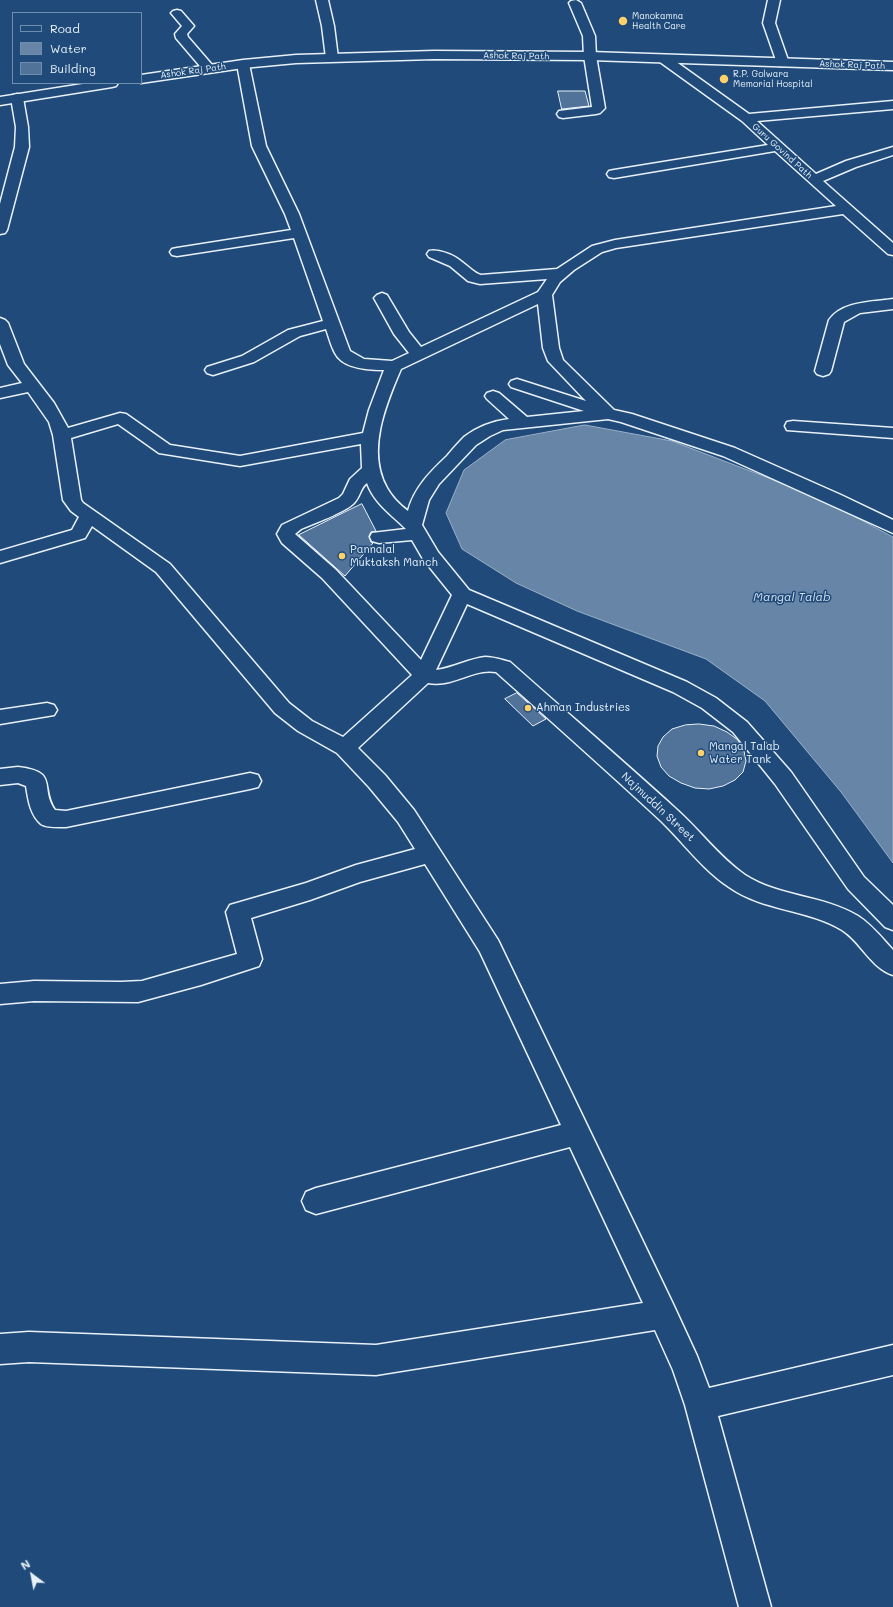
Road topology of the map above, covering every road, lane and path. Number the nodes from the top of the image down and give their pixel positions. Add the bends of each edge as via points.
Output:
1 (322, 0) edge
2 (774, 0) edge
3 (575, 3) dead end
4 (177, 13) dead end
5 (590, 56) junction
6 (332, 58) junction
7 (664, 59) junction
8 (783, 63) junction
9 (243, 64) junction
10 (893, 66) edge
11 (209, 69) junction
12 (142, 79) edge
13 (106, 84) edge
14 (17, 98) junction
15 (0, 101) edge
16 (893, 105) edge
17 (563, 114) dead end
18 (746, 118) junction
19 (778, 147) junction
20 (893, 151) edge
21 (614, 174) dead end
22 (814, 180) junction
23 (846, 209) junction
24 (0, 230) edge
25 (299, 233) junction
26 (893, 251) edge
27 (177, 252) dead end
28 (434, 254) dead end
29 (562, 273) junction
30 (544, 295) junction
31 (382, 298) dead end
32 (893, 304) edge
33 (0, 323) edge
34 (332, 323) junction
35 (418, 354) junction
36 (394, 366) junction
37 (213, 370) dead end
38 (823, 371) dead end
39 (517, 384) dead end
40 (31, 386) junction
41 (0, 393) edge
42 (493, 396) dead end
43 (608, 414) junction
44 (523, 422) junction
45 (793, 426) dead end
46 (893, 433) edge
47 (62, 435) junction
48 (370, 437) junction
49 (370, 470) junction
50 (89, 515) junction
51 (893, 527) edge
52 (415, 530) junction
53 (379, 536) dead end
54 (0, 557) edge
55 (462, 594) junction
56 (424, 675) junction
57 (47, 710) dead end
58 (0, 717) edge
59 (345, 748) junction
60 (0, 777) edge
61 (250, 781) dead end
62 (430, 854) junction
63 (893, 920) edge
64 (893, 965) edge
65 (0, 994) edge
66 (578, 1133) junction
67 (316, 1201) dead end
68 (662, 1314) junction
69 (0, 1349) edge
70 (893, 1360) edge
71 (700, 1405) junction
72 (755, 1607) edge

1 - 6 street
2 - 8 street via 769,23
3 - 5 street via 588,32
4 - 11 street via 188,26 181,34 182,38
5 - 6 street, Ashok Raj Path via 434,55
5 - 7 street, Ashok Raj Path
5 - 17 street via 599,108
6 - 9 street, Ashok Raj Path
7 - 8 street, Ashok Raj Path
7 - 18 street, Guru Govind Path
8 - 10 street, Ashok Raj Path
9 - 11 street, Ashok Raj Path
9 - 25 street via 259,146
11 - 12 street, Ashok Raj Path
13 - 14 street
14 - 15 street
14 - 24 street via 22,127 22,147
16 - 18 street
18 - 19 street, Guru Govind Path
19 - 21 street
19 - 22 street, Guru Govind Path
20 - 22 street via 851,164
22 - 23 street, Guru Govind Path
23 - 26 street, Guru Govind Path
23 - 29 street via 597,248
25 - 27 street
25 - 34 street
28 - 29 street via 455,263 473,278 480,280
29 - 30 street via 554,279
30 - 35 street
30 - 43 street via 551,348 556,361
31 - 35 street via 402,334
32 - 38 street via 859,310 840,317
33 - 40 street via 16,365
34 - 36 street via 343,353 349,360 358,364
34 - 37 street via 294,333 248,359
35 - 36 street
36 - 48 street via 381,398
39 - 43 street
40 - 41 street
40 - 47 street via 57,422
42 - 44 street
43 - 44 street
43 - 51 street via 729,452
44 - 52 street via 500,424 470,441 432,481 420,500
45 - 46 street
47 - 48 street via 120,418 165,449 240,461
47 - 50 street via 72,500
48 - 49 street
49 - 52 street via 385,500
49 - 56 street via 356,483 351,496 345,502 295,525 288,529 286,534 329,574
50 - 54 street via 79,534
50 - 59 street via 163,568 282,708 305,726
52 - 53 street
52 - 55 street via 430,555
55 - 56 street
55 - 63 street via 680,687 734,722 783,778 856,883
56 - 59 street
56 - 64 street, Najmuddin Street via 446,676 481,664 493,663 503,666 678,823 738,882 760,892 826,911 850,923 865,934
57 - 58 street
59 - 62 street via 406,816
60 - 61 street via 20,774 31,777 37,784 43,811 49,818 66,819
62 - 65 street via 356,874 310,891 238,912 250,959 226,968 140,992 89,993 57,990
62 - 66 street via 490,947
66 - 67 street
66 - 68 street
68 - 69 street via 376,1360 29,1347
68 - 71 street via 687,1366
70 - 71 street
71 - 72 street

